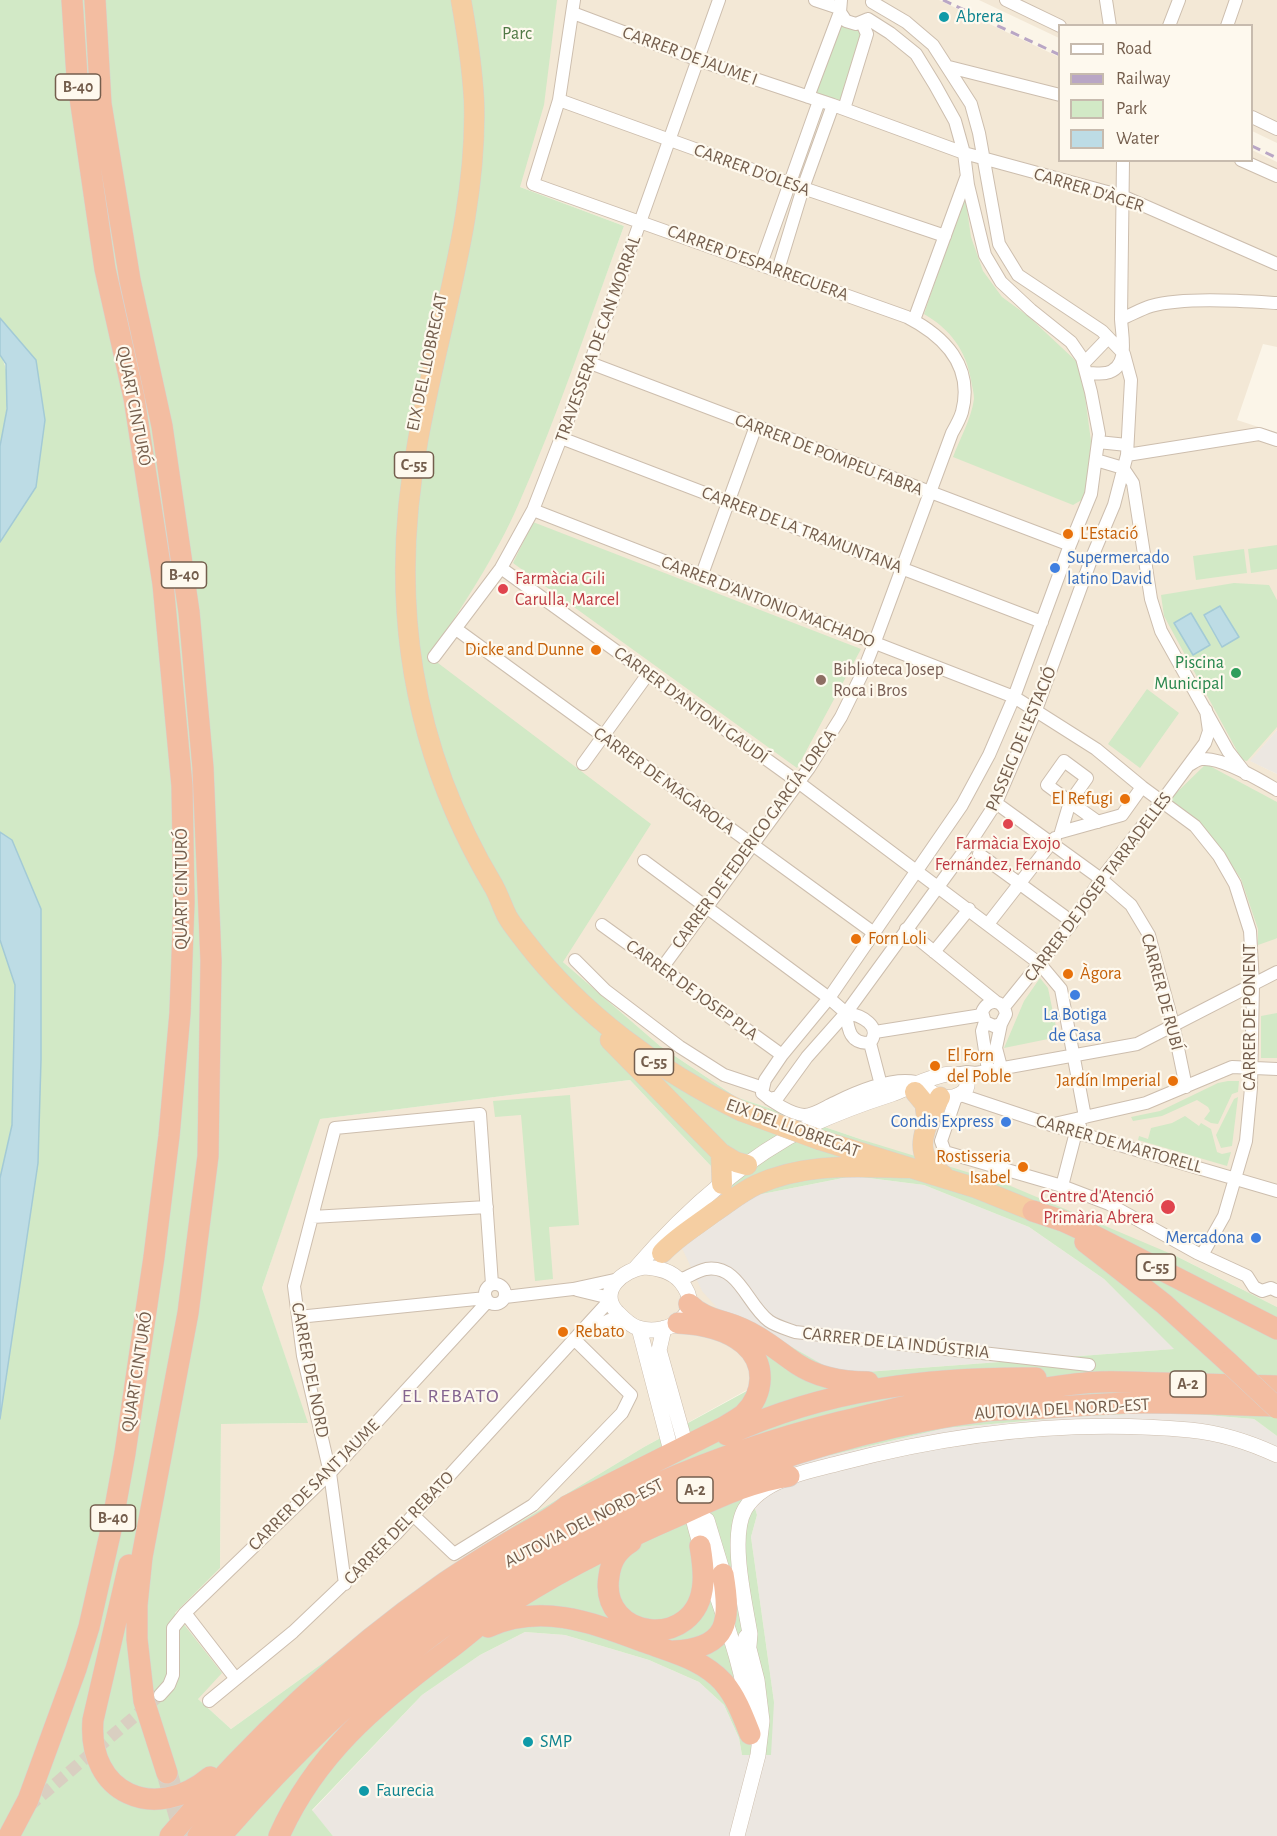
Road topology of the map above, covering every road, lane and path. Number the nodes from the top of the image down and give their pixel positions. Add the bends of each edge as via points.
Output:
1 (72, 0) edge
2 (95, 0) edge
3 (451, 0) edge
4 (461, 0) edge
5 (574, 0) edge
6 (719, 0) edge
7 (815, 0) edge
8 (1006, 0) edge
9 (1106, 0) edge
10 (1179, 0) edge
11 (1236, 0) edge
12 (872, 1) edge
13 (840, 7) edge
14 (573, 13) junction
15 (865, 21) junction
16 (1110, 24) edge
17 (1170, 24) edge
18 (1228, 24) edge
19 (1058, 26) edge
20 (698, 60) junction
21 (949, 68) junction
22 (1058, 95) edge
23 (814, 99) junction
24 (560, 100) junction
25 (838, 107) junction
26 (1253, 118) edge
27 (1277, 129) edge
28 (670, 141) junction
29 (964, 153) junction
30 (983, 159) junction
31 (1122, 162) edge
32 (1246, 162) edge
33 (967, 174) junction
34 (1277, 176) edge
35 (789, 182) junction
36 (804, 188) junction
37 (1122, 196) junction
38 (641, 222) junction
39 (945, 236) junction
40 (761, 264) junction
41 (1277, 264) edge
42 (778, 270) junction
43 (1277, 303) edge
44 (1121, 319) junction
45 (914, 320) junction
46 (1108, 338) junction
47 (1124, 354) junction
48 (590, 363) junction
49 (1086, 368) junction
50 (756, 426) junction
51 (561, 438) junction
52 (1277, 440) edge
53 (1098, 442) junction
54 (1127, 450) junction
55 (1096, 460) junction
56 (1123, 468) junction
57 (930, 493) junction
58 (1136, 499) junction
59 (1115, 501) junction
60 (728, 502) junction
61 (532, 510) junction
62 (1070, 546) junction
63 (501, 568) junction
64 (902, 568) junction
65 (701, 577) junction
66 (1042, 622) junction
67 (456, 629) junction
68 (874, 644) junction
69 (434, 657) dead end
70 (648, 674) junction
71 (1014, 697) junction
72 (1036, 710) junction
73 (1206, 710) junction
74 (602, 736) junction
75 (1224, 745) junction
76 (1201, 759) junction
77 (583, 765) dead end
78 (1189, 765) junction
79 (1246, 774) junction
80 (798, 782) junction
81 (1142, 788) junction
82 (1277, 790) edge
83 (1162, 801) junction
84 (996, 803) junction
85 (1098, 822) junction
86 (1061, 832) junction
87 (1050, 842) junction
88 (752, 845) junction
89 (979, 854) dead end
90 (644, 861) dead end
91 (916, 871) junction
92 (1101, 879) junction
93 (1019, 882) junction
94 (938, 886) junction
95 (707, 907) junction
96 (969, 909) junction
97 (1064, 916) dead end
98 (508, 917) junction
99 (988, 924) junction
100 (602, 925) dead end
101 (906, 929) junction
102 (874, 933) junction
103 (934, 952) junction
104 (575, 960) dead end
105 (1040, 964) junction
106 (662, 968) junction
107 (1277, 972) edge
108 (1253, 984) junction
109 (577, 998) junction
110 (829, 998) junction
111 (1000, 1004) junction
112 (846, 1013) junction
113 (983, 1018) junction
114 (1001, 1023) junction
115 (1173, 1024) junction
116 (873, 1038) junction
117 (1074, 1054) junction
118 (782, 1055) junction
119 (1001, 1067) junction
120 (1252, 1068) junction
121 (1277, 1069) edge
122 (881, 1085) junction
123 (946, 1086) junction
124 (1186, 1087) junction
125 (766, 1094) junction
126 (1085, 1117) junction
127 (1051, 1125) junction
128 (1076, 1132) junction
129 (721, 1153) junction
130 (881, 1159) junction
131 (747, 1165) junction
132 (910, 1168) junction
133 (949, 1179) junction
134 (1236, 1179) junction
135 (722, 1184) junction
136 (1062, 1186) junction
137 (1277, 1191) edge
138 (487, 1207) junction
139 (1033, 1211) junction
140 (312, 1217) junction
141 (670, 1229) junction
142 (1202, 1255) junction
143 (664, 1261) junction
144 (635, 1269) junction
145 (619, 1279) junction
146 (492, 1284) junction
147 (687, 1288) junction
148 (573, 1289) junction
149 (1277, 1291) edge
150 (505, 1297) junction
151 (487, 1299) junction
152 (610, 1299) junction
153 (188, 1313) junction
154 (298, 1317) junction
155 (634, 1325) junction
156 (671, 1326) junction
157 (1277, 1329) edge
158 (574, 1339) junction
159 (1094, 1373) junction
160 (946, 1380) junction
161 (1277, 1386) edge
162 (1277, 1407) edge
163 (1277, 1455) edge
164 (330, 1473) junction
165 (789, 1476) junction
166 (556, 1515) junction
167 (414, 1516) junction
168 (654, 1526) junction
169 (700, 1546) junction
170 (723, 1574) junction
171 (345, 1584) junction
172 (185, 1613) junction
173 (726, 1618) junction
174 (464, 1638) junction
175 (749, 1647) junction
176 (673, 1651) junction
177 (236, 1679) junction
178 (160, 1695) tunnel mouth
179 (209, 1701) dead end
180 (291, 1708) junction
181 (750, 1734) junction
182 (38, 1770) junction
183 (167, 1773) tunnel mouth
184 (228, 1773) junction
185 (752, 1773) junction
186 (736, 1835) edge
187 (2, 1836) edge
188 (9, 1836) edge
189 (170, 1836) edge
190 (177, 1836) edge
191 (198, 1836) edge
192 (221, 1836) edge
193 (279, 1836) edge

1 - 182 highway, QUART CINTURÓ / B-40 via 77,77 105,269 134,398 164,584 182,786 184,902 180,1014 169,1136 125,1453 89,1627
2 - 153 highway, QUART CINTURÓ / B-40 via 101,104 130,280 164,438 189,612 203,768 211,961 208,1156
3 - 98 highway, EIX DEL LLOBREGAT / C-55 via 465,90 464,149 457,211 403,485 396,587 398,627 412,713 434,792 468,866 490,901
4 - 98 highway, EIX DEL LLOBREGAT / C-55 via 474,101 472,160 456,265 417,441 406,528 404,594 423,726 452,808
5 - 14 street
6 - 20 street, TRAVESSERA DE CAN MORRAL
7 - 13 street, PASSEIG DE L'ESTACIÓ
8 - 19 street
9 - 16 street
10 - 17 street
11 - 18 street
12 - 15 street via 872,11
12 - 21 street via 933,45
13 - 15 street, PASSEIG DE L'ESTACIÓ via 842,17 851,23
13 - 23 street
14 - 20 street, CARRER DE JAUME I
14 - 24 street
15 - 25 street via 867,34
15 - 29 street, PASSEIG DE L'ESTACIÓ via 890,33 916,54 955,121
20 - 23 street, CARRER DE JAUME I
20 - 28 street, TRAVESSERA DE CAN MORRAL
21 - 22 street
21 - 30 street via 971,104
23 - 25 street, CARRER DE JAUME I
23 - 35 street
24 - 28 street, CARRER D'OLESA
24 - 38 street, CARRER D'ESPARREGUERA via 533,184
25 - 29 street
25 - 36 street
26 - 27 street
28 - 35 street, CARRER D'OLESA
28 - 38 street, TRAVESSERA DE CAN MORRAL
29 - 30 street, CARRER D'ÀGER
29 - 33 street, PASSEIG DE L'ESTACIÓ
30 - 37 street, CARRER D'ÀGER
30 - 46 street via 999,244 1018,275
31 - 37 street, PASSEIG DE L'ESTACIÓ
32 - 34 street
33 - 39 street
33 - 49 street, PASSEIG DE L'ESTACIÓ via 985,255 1001,282 1071,342
35 - 36 street, CARRER D'OLESA
35 - 40 street
36 - 39 street, CARRER D'OLESA
36 - 42 street
37 - 41 street, CARRER D'ÀGER
37 - 44 street, PASSEIG DE L'ESTACIÓ
38 - 40 street, CARRER D'ESPARREGUERA
38 - 48 street, TRAVESSERA DE CAN MORRAL
39 - 45 street
40 - 42 street, CARRER D'ESPARREGUERA
42 - 45 street, CARRER D'ESPARREGUERA
43 - 44 street via 1189,301 1151,306
44 - 47 street, PASSEIG DE L'ESTACIÓ
45 - 57 street, CARRER DE FEDERICO GARCÍA LORCA via 942,339 957,358 965,389 962,412
46 - 47 street
46 - 49 street
47 - 49 street via 1118,366 1107,373
47 - 54 street, PASSEIG DE L'ESTACIÓ via 1131,380
48 - 50 street, CARRER DE POMPEU FABRA
48 - 51 street, TRAVESSERA DE CAN MORRAL
49 - 53 street, PASSEIG DE L'ESTACIÓ
50 - 57 street, CARRER DE POMPEU FABRA
50 - 60 street
51 - 60 street, CARRER DE LA TRAMUNTANA
51 - 61 street, TRAVESSERA DE CAN MORRAL
52 - 54 street via 1259,434
53 - 54 street
53 - 55 street, PASSEIG DE L'ESTACIÓ
54 - 56 street, PASSEIG DE L'ESTACIÓ
55 - 56 street
55 - 62 street, PASSEIG DE L'ESTACIÓ via 1091,495
56 - 58 street via 1133,483
56 - 59 street, PASSEIG DE L'ESTACIÓ
57 - 62 street, CARRER DE POMPEU FABRA
57 - 64 street, CARRER DE FEDERICO GARCÍA LORCA
58 - 59 street
58 - 73 street via 1151,599 1161,631
59 - 72 street, PASSEIG DE L'ESTACIÓ
60 - 64 street, CARRER DE LA TRAMUNTANA
60 - 65 street
61 - 63 street, TRAVESSERA DE CAN MORRAL
61 - 65 street, CARRER D'ANTONIO MACHADO
62 - 66 street, PASSEIG DE L'ESTACIÓ
63 - 67 street, TRAVESSERA DE CAN MORRAL
63 - 70 street, CARRER D'ANTONI GAUDÍ
64 - 66 street, CARRER DE LA TRAMUNTANA
64 - 68 street, CARRER DE FEDERICO GARCÍA LORCA
65 - 68 street, CARRER D'ANTONIO MACHADO
66 - 71 street, PASSEIG DE L'ESTACIÓ
67 - 69 street, TRAVESSERA DE CAN MORRAL
67 - 74 street, CARRER DE MAGAROLA
68 - 71 street, CARRER D'ANTONIO MACHADO
68 - 80 street, CARRER DE FEDERICO GARCÍA LORCA via 841,717
70 - 74 street
70 - 80 street, CARRER D'ANTONI GAUDÍ
71 - 72 street, CARRER D'ANTONIO MACHADO
71 - 91 street, PASSEIG DE L'ESTACIÓ via 962,805
72 - 81 street, CARRER D'ANTONIO MACHADO via 1095,749
72 - 84 street, PASSEIG DE L'ESTACIÓ
73 - 75 street
73 - 78 street, CARRER DE JOSEP TARRADELLES via 1208,737
74 - 77 street
74 - 88 street, CARRER DE MAGAROLA
75 - 76 street, CARRER DE JOSEP TARRADELLES
75 - 79 street
76 - 78 street, CARRER DE JOSEP TARRADELLES
76 - 79 street
78 - 83 street, CARRER DE JOSEP TARRADELLES
79 - 82 street
80 - 88 street, CARRER DE FEDERICO GARCÍA LORCA
80 - 91 street, CARRER D'ANTONI GAUDÍ
81 - 83 street, CARRER DE PONENT
81 - 85 street via 1122,815
83 - 92 street, CARRER DE JOSEP TARRADELLES
83 - 108 street, CARRER DE PONENT via 1195,826 1235,884 1250,931
84 - 87 street, CARRER DE RUBÍ
84 - 94 street, PASSEIG DE L'ESTACIÓ
85 - 86 street
85 - 86 street via 1070,802
86 - 87 street
87 - 92 street, CARRER DE RUBÍ
87 - 93 street
88 - 95 street, CARRER DE FEDERICO GARCÍA LORCA
88 - 102 street, CARRER DE MAGAROLA
89 - 93 street
90 - 95 street
91 - 94 street, CARRER D'ANTONI GAUDÍ
91 - 102 street, PASSEIG DE L'ESTACIÓ
92 - 105 street, CARRER DE JOSEP TARRADELLES
92 - 115 street, CARRER DE RUBÍ via 1131,905 1149,935
93 - 97 street
93 - 99 street
94 - 96 street, CARRER D'ANTONI GAUDÍ
94 - 101 street, PASSEIG DE L'ESTACIÓ
95 - 106 street, CARRER DE FEDERICO GARCÍA LORCA
95 - 110 street
96 - 99 street, CARRER D'ANTONI GAUDÍ
96 - 103 street
98 - 109 highway, EIX DEL LLOBREGAT / C-55 via 527,944
99 - 105 street, CARRER D'ANTONI GAUDÍ
100 - 106 street, CARRER DE JOSEP PLA
101 - 103 street
101 - 112 street, PASSEIG DE L'ESTACIÓ
102 - 110 street, PASSEIG DE L'ESTACIÓ
103 - 111 street
104 - 125 street via 605,990 680,1047 724,1075
105 - 111 street, CARRER DE JOSEP TARRADELLES
105 - 117 street, CARRER D'ANTONI GAUDÍ via 1060,989
106 - 118 street, CARRER DE JOSEP PLA
107 - 108 street
108 - 115 street
108 - 120 street, CARRER DE PONENT
109 - 129 highway via 592,1020
109 - 130 highway, EIX DEL LLOBREGAT / C-55, bridge via 661,1066 716,1099
110 - 112 street
110 - 118 street, PASSEIG DE L'ESTACIÓ
111 - 113 street via 986,1005
111 - 114 street via 1006,1014
112 - 116 street via 867,1021
112 - 116 street via 848,1029 855,1040 861,1044
112 - 125 street, PASSEIG DE L'ESTACIÓ via 778,1097
113 - 114 street via 994,1026
113 - 116 street
113 - 123 street via 982,1031
114 - 119 street via 996,1048
115 - 117 street via 1137,1044
115 - 124 street, CARRER DE RUBÍ
116 - 122 street
117 - 119 street
117 - 126 street, CARRER D'ANTONI GAUDÍ
118 - 125 street, PASSEIG DE L'ESTACIÓ via 765,1080
119 - 123 street
120 - 121 street
120 - 124 street via 1232,1067
120 - 134 street, CARRER DE PONENT via 1246,1141
122 - 123 street via 909,1081
122 - 125 street via 801,1115
123 - 127 street, CARRER DE MARTORELL
123 - 130 highway via 927,1113 916,1146 909,1152
123 - 131 street via 850,1109 788,1137
123 - 133 highway via 933,1111 923,1149 928,1161
123 - 136 street via 941,1141 945,1152
124 - 126 street via 1146,1103
126 - 127 street
126 - 128 street
127 - 128 street, CARRER DE MARTORELL
128 - 134 street, CARRER DE MARTORELL
128 - 136 street
129 - 131 highway
129 - 135 highway
130 - 132 highway, EIX DEL LLOBREGAT / C-55
131 - 135 street
132 - 133 highway, EIX DEL LLOBREGAT / C-55
132 - 143 highway via 839,1166 780,1176 754,1186 673,1241
133 - 139 highway, EIX DEL LLOBREGAT / C-55
134 - 137 street, CARRER DE MARTORELL
134 - 142 street, CARRER DE PONENT via 1224,1216
135 - 141 street
136 - 142 street via 1109,1204
138 - 140 street
138 - 140 street, CARRER DEL NORD via 480,1114 335,1128
138 - 146 street
139 - 157 highway, C-55 via 1089,1233
139 - 162 highway, bridge via 1108,1259 1164,1304
140 - 154 street, CARRER DEL NORD via 294,1286
141 - 143 street
141 - 144 street
142 - 149 street via 1247,1276 1262,1291
143 - 144 street
143 - 147 street
144 - 145 street
145 - 148 street
145 - 152 street
146 - 150 street via 504,1288
146 - 151 street via 487,1289
147 - 156 street via 686,1314
147 - 159 street, CARRER DE LA INDÚSTRIA via 705,1269 719,1269 735,1278 769,1322 795,1332
147 - 160 highway via 700,1314 762,1338 795,1363 821,1375 856,1382 917,1377
148 - 150 street
148 - 152 street
150 - 151 street via 498,1304
151 - 154 street
151 - 164 street, CARRER DE SANT JAUME
152 - 155 street via 616,1310
152 - 158 street, CARRER DEL REBATO
153 - 180 highway via 93,1720 97,1758 111,1781 129,1794 156,1800 181,1796 201,1784 270,1718
153 - 183 highway via 136,1605 144,1701
154 - 164 street, CARRER DEL NORD
155 - 156 street
155 - 156 street via 677,1443 659,1350
155 - 158 street, CARRER DEL REBATO via 609,1320
156 - 166 highway via 704,1326 743,1343 753,1354 761,1378 752,1404 724,1427
158 - 167 street, CARRER DEL REBATO
158 - 167 street via 631,1395 622,1413 533,1505 454,1554
159 - 160 highway via 1058,1378
159 - 161 highway, AUTOVIA DEL NORD-EST / A-2
159 - 191 highway, AUTOVIA DEL NORD-EST / A-2 via 1006,1393 969,1395 890,1410 803,1431 733,1454 610,1505 512,1558 398,1638 274,1749
160 - 166 highway via 874,1388 790,1411 731,1433
162 - 192 highway, AUTOVIA DEL NORD-EST / A-2 via 1129,1403 985,1411 827,1444 649,1507 529,1570 424,1642 358,1694 316,1734
163 - 165 street via 1231,1437 1191,1430 1041,1429 988,1433 894,1449
164 - 171 street, CARRER DEL NORD
164 - 172 street, CARRER DE SANT JAUME
165 - 168 highway via 772,1478
165 - 175 street via 759,1494 745,1509 738,1529
166 - 180 highway via 440,1586 361,1645
167 - 171 street, CARRER DEL REBATO
168 - 169 highway via 622,1548 610,1569 608,1583 613,1605 634,1626 658,1631 682,1623 691,1614 704,1584
168 - 174 highway via 538,1586
169 - 170 street via 701,1521
169 - 173 street
170 - 173 highway
170 - 175 street
171 - 177 street, CARRER DEL REBATO
172 - 177 street
172 - 178 street via 173,1628 173,1675
173 - 176 highway via 720,1633 708,1644 695,1650
173 - 181 street via 744,1687
174 - 176 highway via 507,1619 553,1616 591,1622
174 - 193 highway via 415,1675 330,1752 301,1792
175 - 185 street via 762,1721
176 - 181 highway via 723,1682
177 - 179 street, CARRER DEL REBATO
180 - 184 highway
181 - 185 street
182 - 187 highway
182 - 188 highway
184 - 189 highway
184 - 190 highway
185 - 186 street

